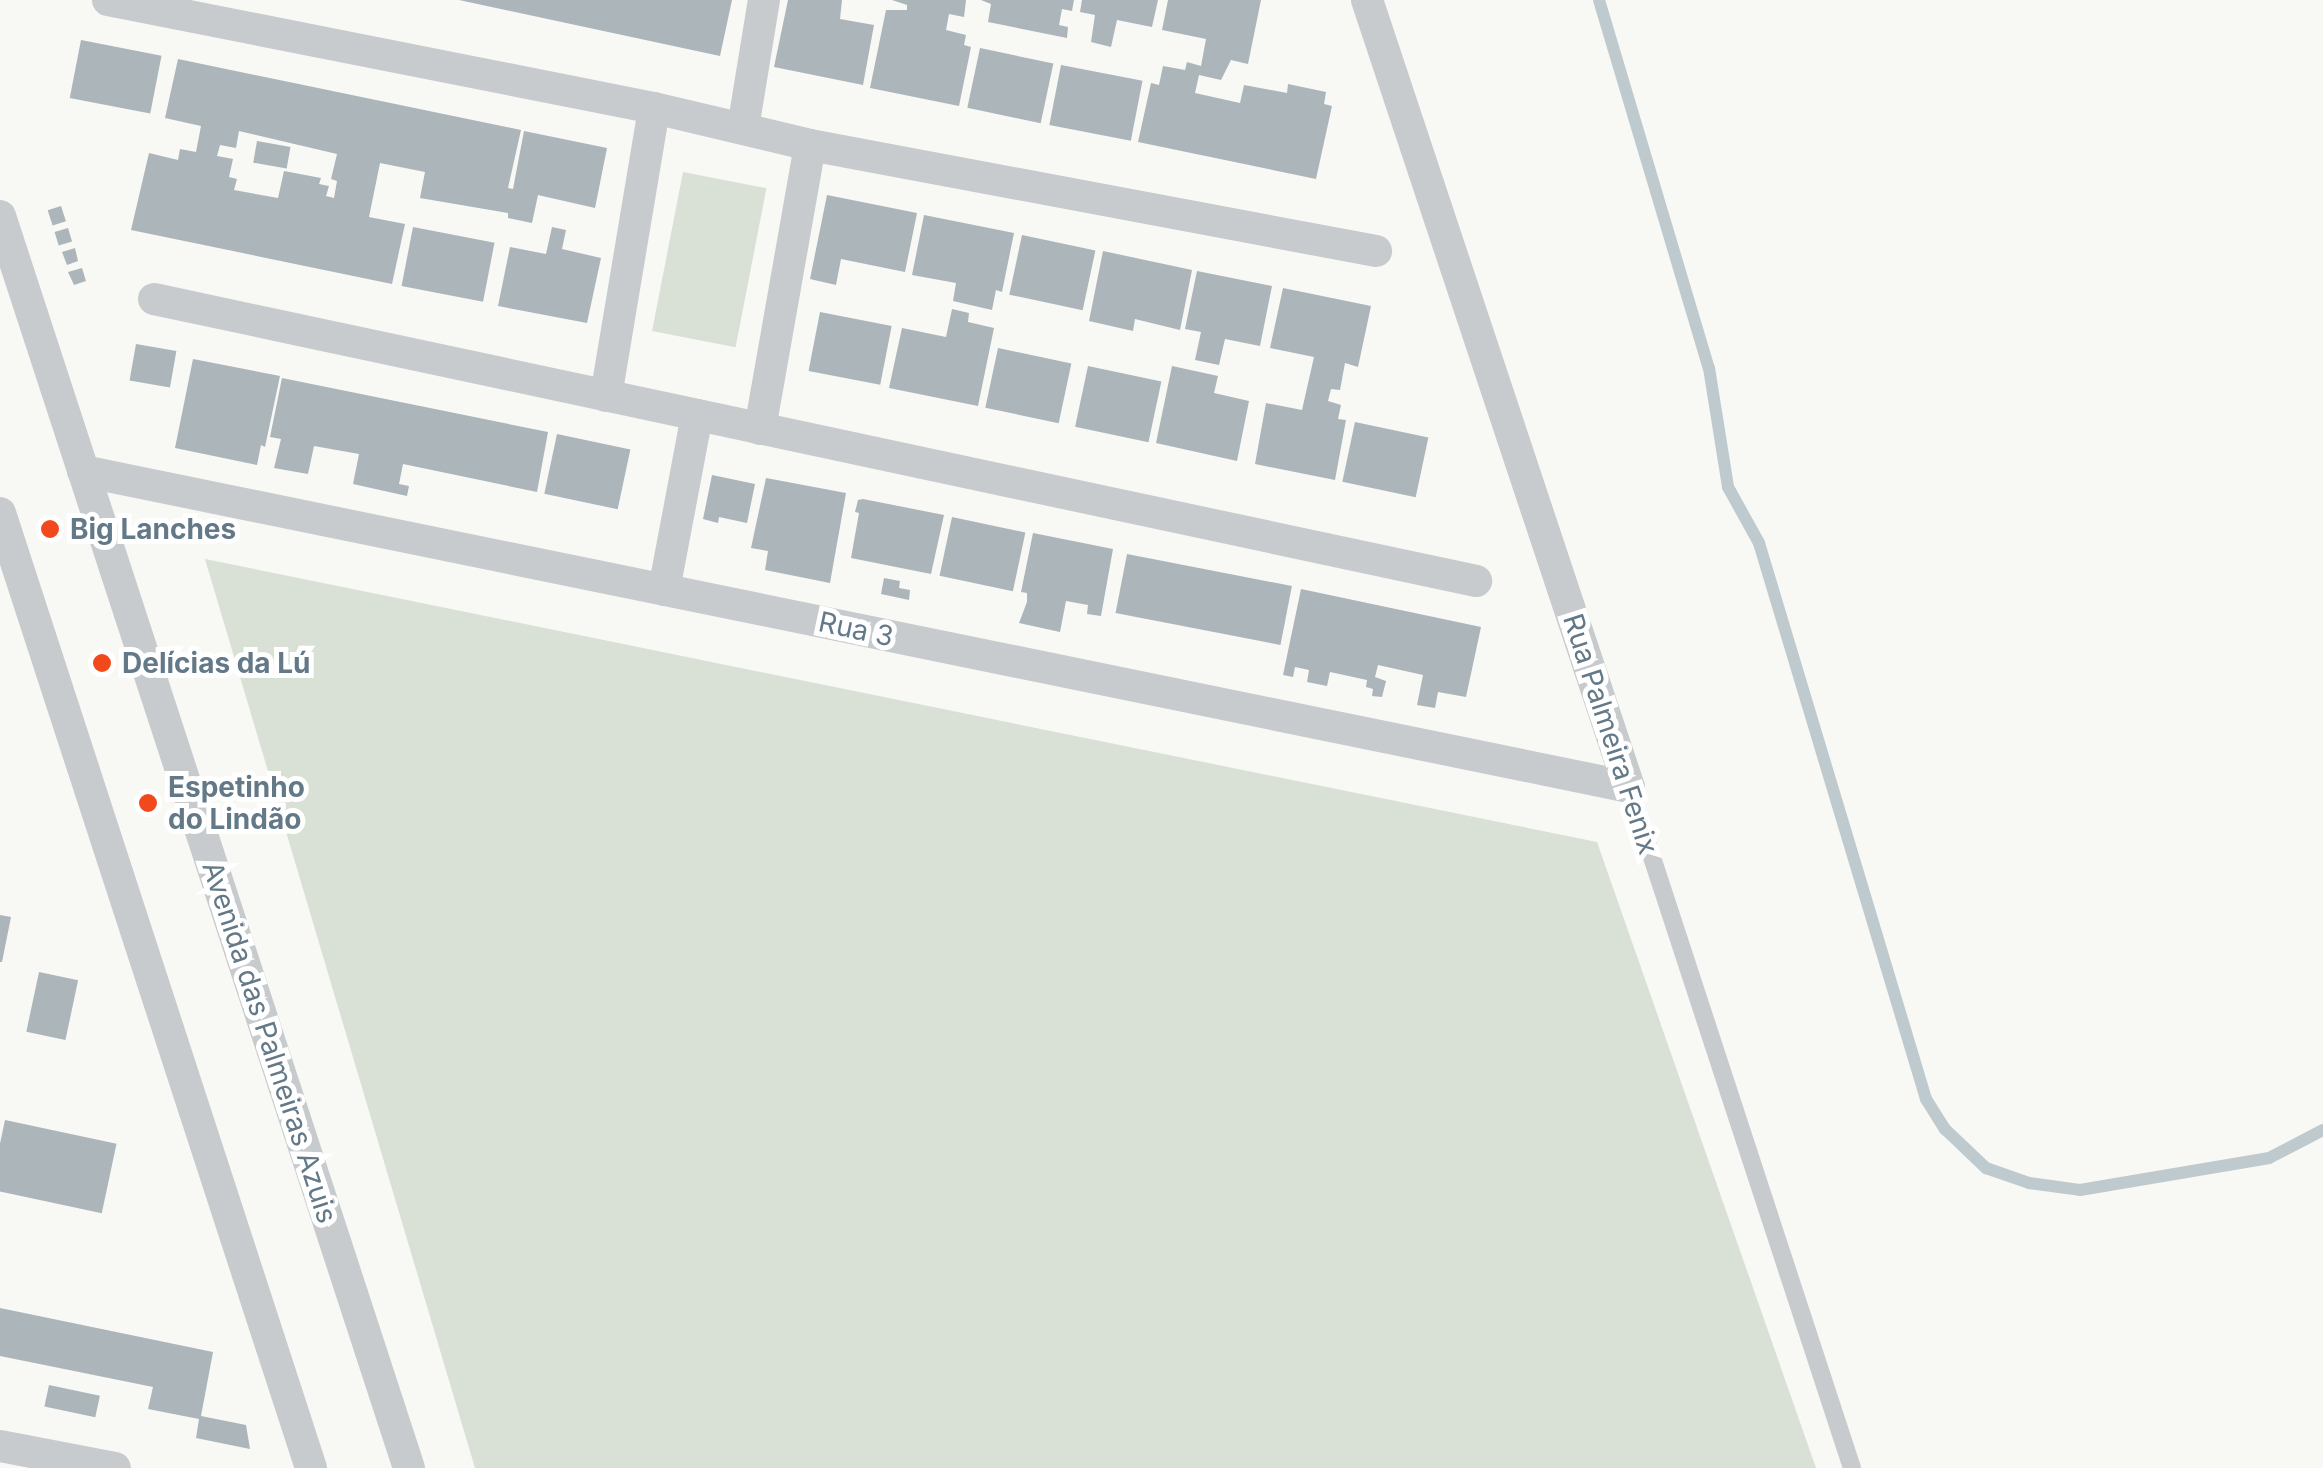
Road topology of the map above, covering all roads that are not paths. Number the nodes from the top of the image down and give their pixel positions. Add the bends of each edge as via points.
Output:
1 (108, 0) edge
2 (764, 0) edge
3 (1367, 0) edge
4 (654, 108) junction
5 (743, 128) junction
6 (810, 145) junction
7 (0, 216) edge
8 (1376, 251) dead end
9 (154, 300) dead end
10 (606, 396) junction
11 (697, 415) junction
12 (760, 428) junction
13 (84, 472) junction
14 (0, 513) edge
15 (1476, 581) dead end
16 (664, 590) junction
17 (1630, 788) junction
18 (0, 1446) edge
19 (115, 1468) edge
20 (311, 1468) edge
21 (410, 1468) edge
22 (1852, 1468) edge

1 - 4 street
2 - 5 street
3 - 17 street, Rua Palmeira Fenix
4 - 5 street
4 - 10 street
5 - 6 street
6 - 8 street
6 - 12 street
7 - 13 street, Avenida das Palmeiras Azuis
9 - 10 street
10 - 11 street
11 - 12 street
11 - 16 street
12 - 15 street
13 - 16 street, Rua 3
13 - 21 street, Avenida das Palmeiras Azuis
14 - 20 street
16 - 17 street, Rua 3
17 - 22 lane, Rua Palmeira Fenix
18 - 19 street

